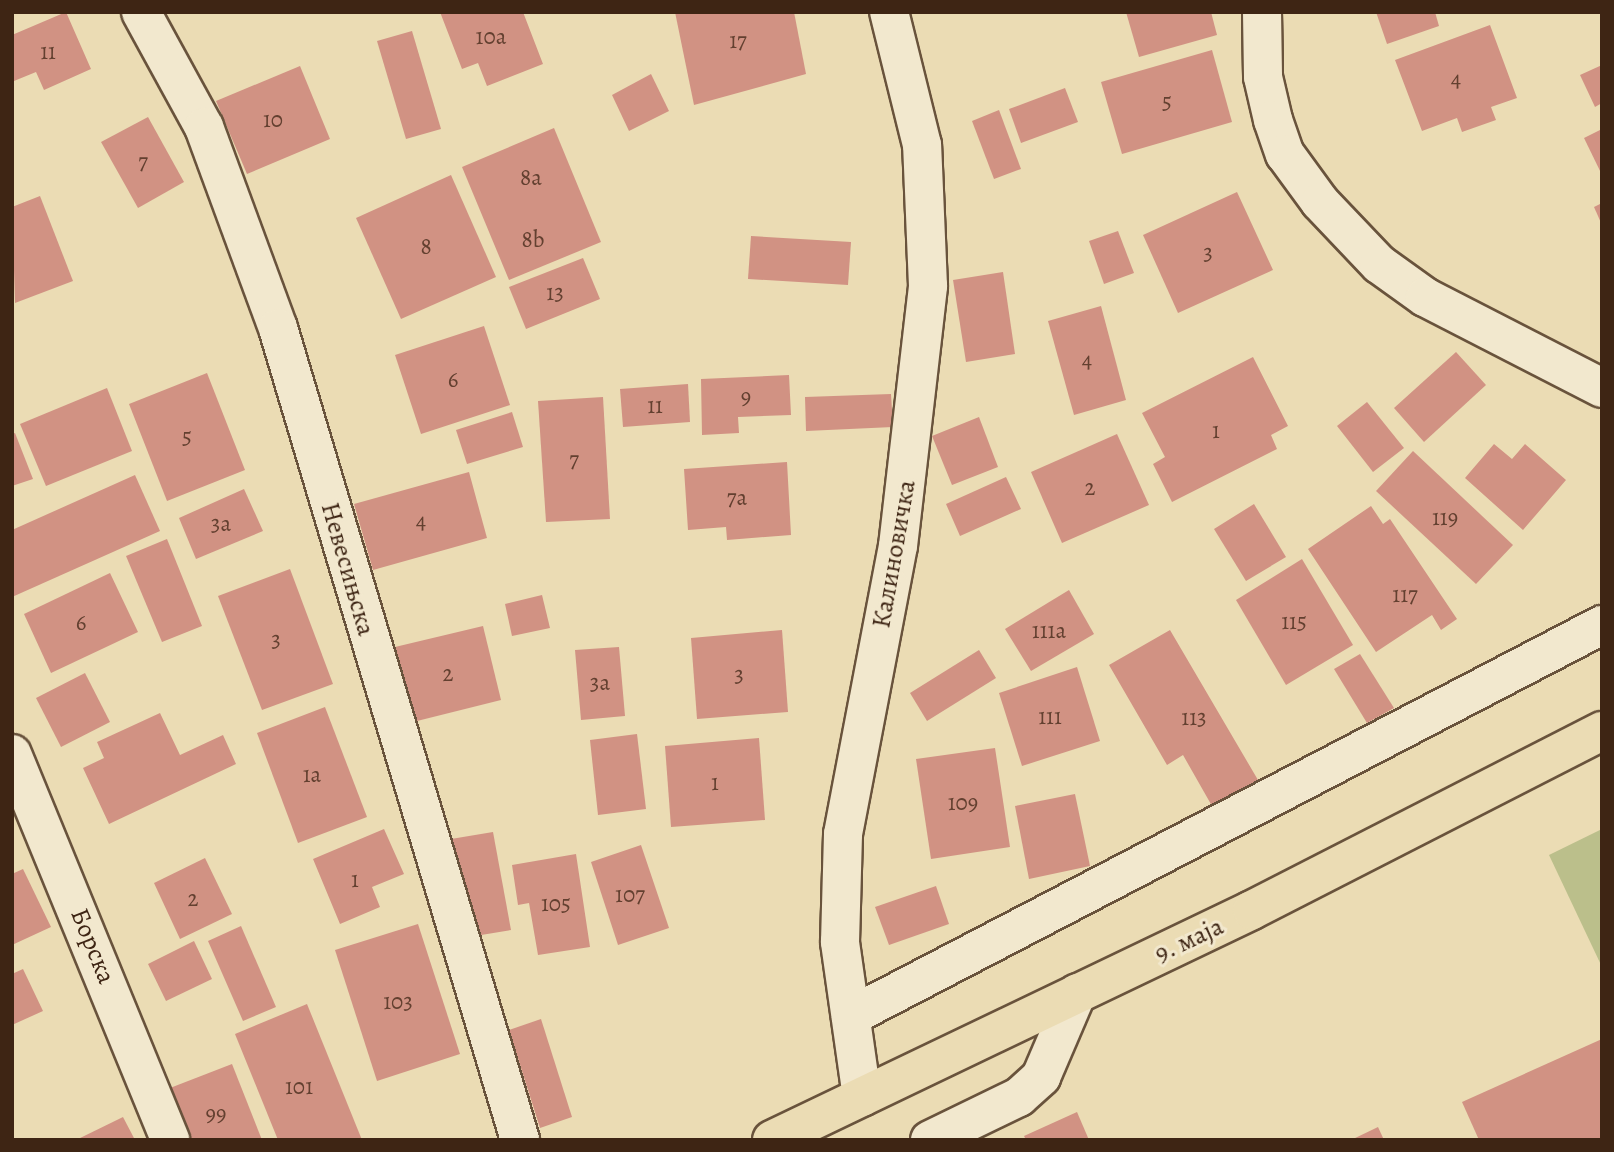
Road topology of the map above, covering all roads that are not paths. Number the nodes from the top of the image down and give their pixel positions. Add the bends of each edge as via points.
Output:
1 (141, 12) edge
2 (889, 12) edge
3 (1262, 12) edge
4 (1602, 388) edge
5 (1602, 625) edge
6 (1602, 731) edge
7 (12, 754) edge
8 (1077, 993) junction
9 (851, 1016) junction
10 (862, 1097) junction
11 (170, 1140) edge
12 (520, 1140) edge
13 (772, 1140) edge
14 (930, 1140) edge

1 - 12 street, Невесињска via 204,127 278,328
2 - 9 street, Калиновичка via 922,145 928,286 898,546 843,834 840,942
3 - 4 street via 1263,77 1273,120 1285,153 1320,202 1379,264 1425,297
5 - 9 street
6 - 8 main road, 9. маја
7 - 11 street, Борска
8 - 10 main road, 9. маја
8 - 14 street via 1041,1077 1019,1097
9 - 10 street, Калиновичка
10 - 13 main road, 9. маја

